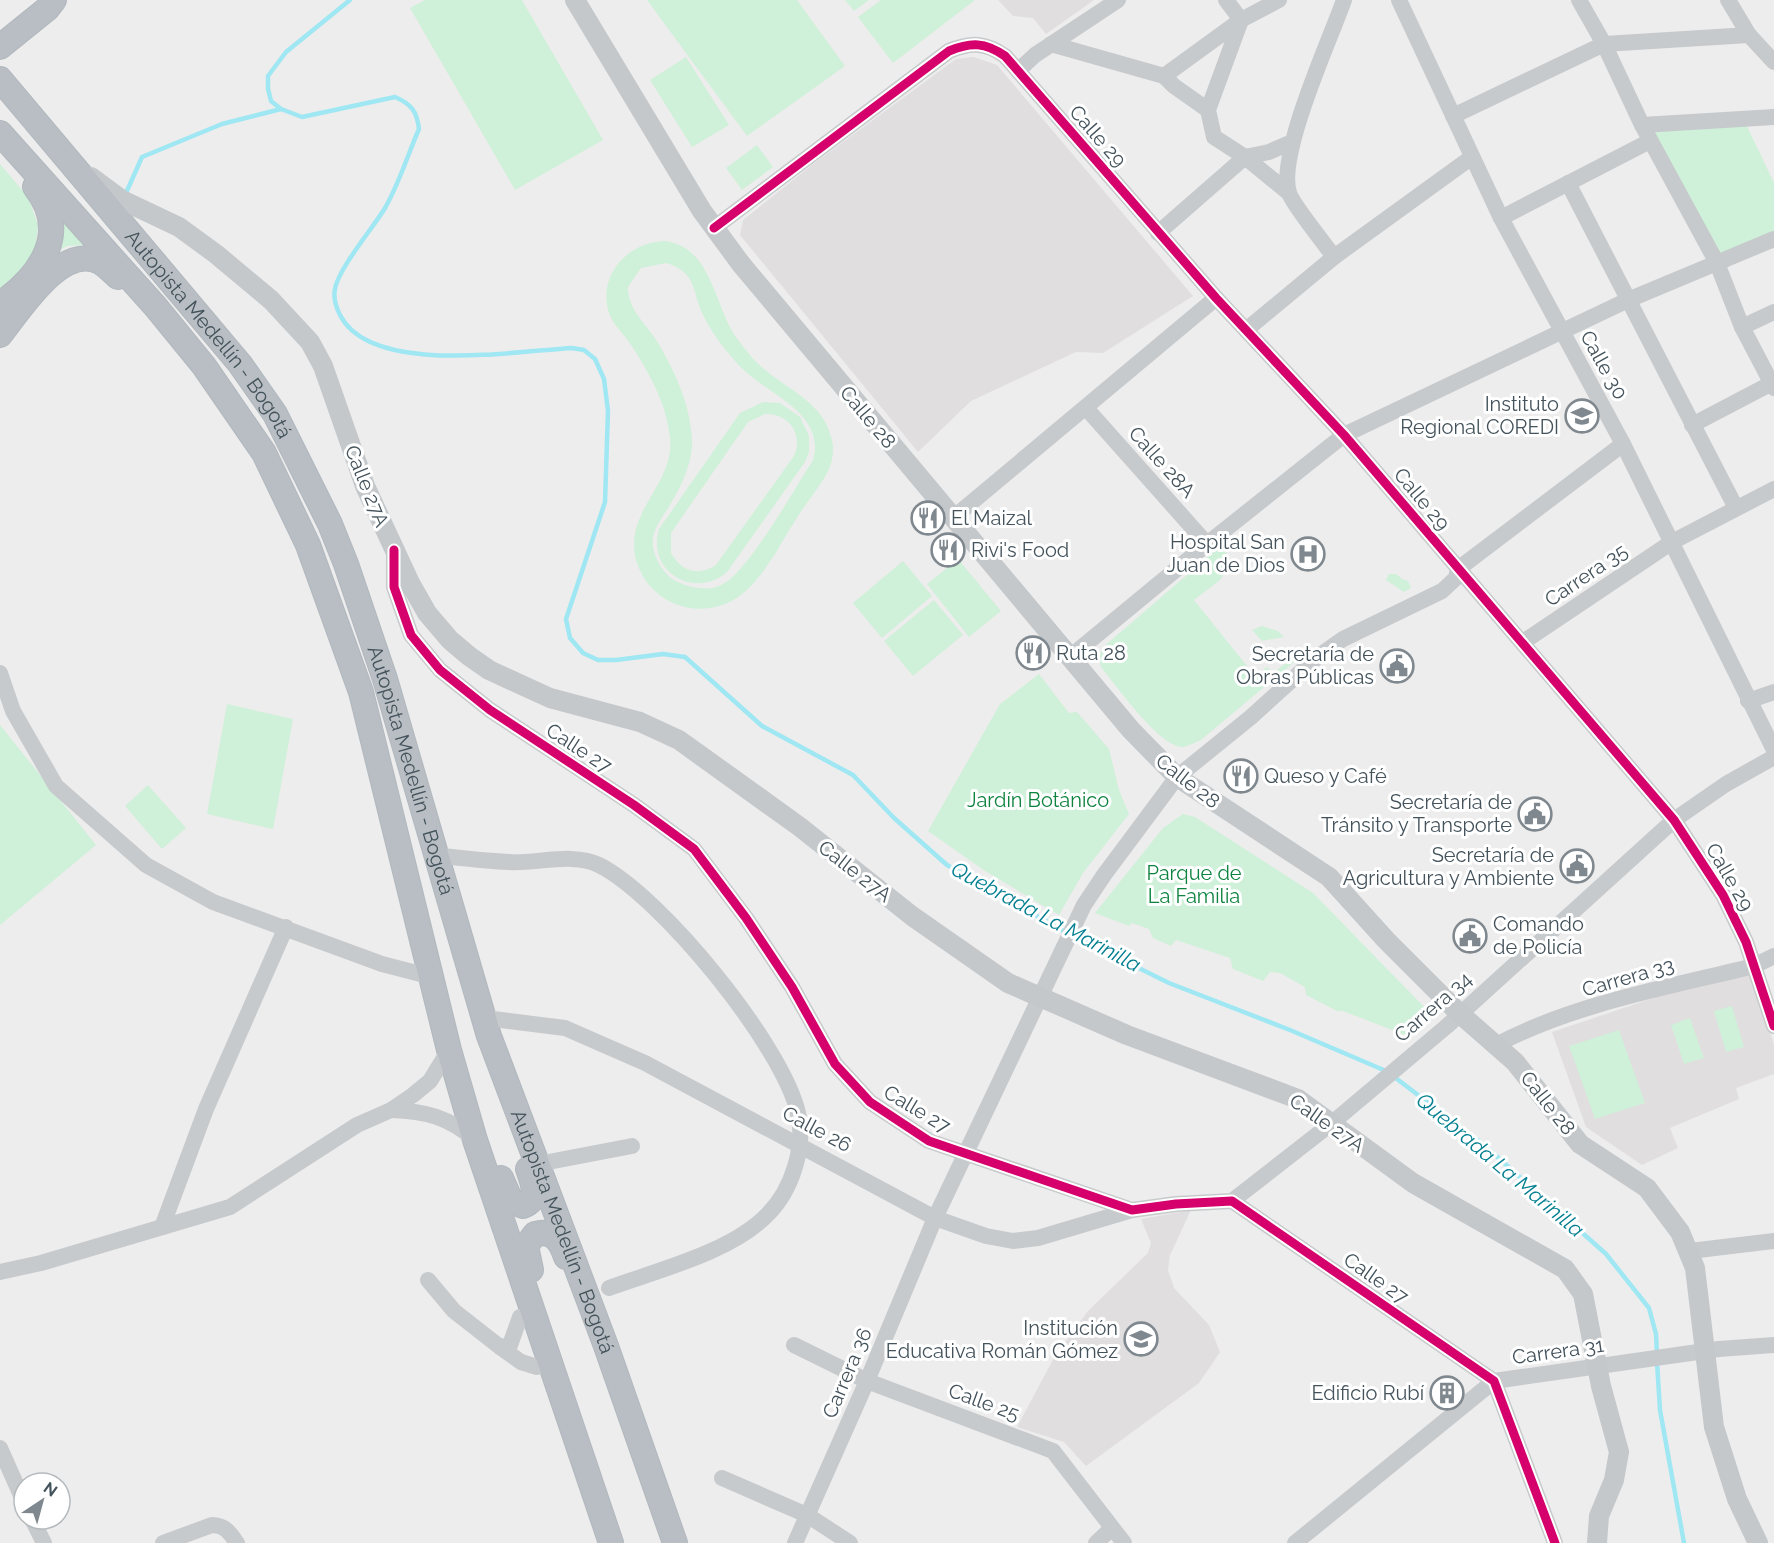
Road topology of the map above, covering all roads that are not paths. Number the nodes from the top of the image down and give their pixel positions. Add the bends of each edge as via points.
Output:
1 (54, 0) edge
2 (575, 0) edge
3 (1118, 0) edge
4 (1226, 0) edge
5 (1279, 0) edge
6 (1344, 0) edge
7 (1579, 0) edge
8 (1728, 0) edge
9 (1405, 2) edge
10 (1241, 20) junction
11 (1749, 35) junction
12 (1052, 44) junction
13 (1604, 44) junction
14 (0, 47) edge
15 (1774, 62) edge
16 (1019, 70) junction
17 (1164, 76) junction
18 (0, 79) edge
19 (1208, 110) junction
20 (1453, 116) junction
21 (1774, 117) edge
22 (1642, 125) junction
23 (2, 135) edge
24 (1650, 141) junction
25 (1292, 142) junction
26 (1245, 157) junction
27 (1472, 157) junction
28 (69, 162) junction
29 (1568, 183) junction
30 (1289, 193) junction
31 (1502, 218) junction
32 (714, 228) junction
33 (1158, 233) junction
34 (1774, 239) edge
35 (1334, 257) junction
36 (1717, 263) junction
37 (1216, 298) junction
38 (1628, 300) junction
39 (0, 304) edge
40 (154, 306) junction
41 (1774, 312) edge
42 (1742, 327) junction
43 (1246, 330) junction
44 (1562, 333) junction
45 (0, 335) edge
46 (1773, 386) edge
47 (1086, 408) junction
48 (1692, 425) junction
49 (1344, 435) junction
50 (1623, 444) junction
51 (1774, 489) edge
52 (1736, 508) junction
53 (953, 518) junction
54 (1672, 542) junction
55 (1207, 544) junction
56 (394, 550) junction
57 (1458, 569) junction
58 (1523, 642) junction
59 (1070, 657) junction
60 (0, 673) edge
61 (1774, 692) edge
62 (1748, 701) junction
63 (6, 713) edge
64 (1774, 750) edge
65 (1774, 757) edge
66 (1177, 777) junction
67 (1674, 820) junction
68 (436, 855) junction
69 (286, 927) junction
70 (1774, 956) edge
71 (1754, 966) junction
72 (432, 977) junction
73 (1041, 998) junction
74 (1459, 1013) junction
75 (1773, 1017) edge
76 (487, 1027) junction
77 (448, 1043) junction
78 (1496, 1046) junction
79 (391, 1110) junction
80 (1332, 1123) junction
81 (475, 1140) junction
82 (800, 1144) junction
83 (632, 1146) dead end
84 (965, 1155) junction
85 (538, 1164) junction
86 (1232, 1201) junction
87 (1132, 1210) junction
88 (935, 1218) junction
89 (162, 1227) junction
90 (1774, 1241) edge
91 (1690, 1251) junction
92 (0, 1272) edge
93 (428, 1280) dead end
94 (609, 1288) dead end
95 (520, 1317) dead end
96 (1774, 1345) edge
97 (606, 1346) junction
98 (794, 1346) dead end
99 (500, 1347) junction
100 (1705, 1351) junction
101 (1599, 1366) junction
102 (537, 1367) dead end
103 (1494, 1381) junction
104 (867, 1382) junction
105 (0, 1448) edge
106 (580, 1450) junction
107 (12, 1475) edge
108 (722, 1478) dead end
109 (807, 1515) junction
110 (1112, 1528) junction
111 (163, 1543) edge
112 (237, 1543) edge
113 (611, 1543) edge
114 (675, 1543) edge
115 (795, 1543) edge
116 (850, 1543) edge
117 (1096, 1543) edge
118 (1124, 1543) edge
119 (1295, 1543) edge
120 (1555, 1543) edge
121 (1597, 1543) edge
122 (1758, 1543) edge

1 - 14 highway
2 - 32 main road, Calle 28
3 - 12 street
4 - 10 street
5 - 10 street
6 - 25 street
7 - 13 street
8 - 11 street
9 - 20 street, Calle 30
10 - 17 street
10 - 19 street
11 - 13 street
11 - 15 street
12 - 16 street
12 - 17 street
13 - 20 street
13 - 22 street
16 - 32 street, Calle 29 via 997,50 977,43 949,51
16 - 33 street, Calle 29
17 - 19 street
18 - 28 highway, Autopista Medellín - Bogotá
19 - 26 street via 1214,138
20 - 27 street, Calle 30
21 - 22 street
22 - 24 street
23 - 39 highway via 17,166 42,197 51,216 52,234 47,252 34,272 18,292
23 - 40 highway, Autopista Medellín - Bogotá
24 - 29 street
24 - 36 street
25 - 26 street
25 - 30 street
26 - 30 street
26 - 33 street
27 - 31 street, Calle 30
27 - 35 street
28 - 56 main road, Calle 27A via 122,200 179,227 246,277 290,318 323,366 364,486
28 - 68 highway, Autopista Medellín - Bogotá via 197,311 275,414 346,564 385,679
29 - 31 street
29 - 38 street
30 - 35 street
31 - 44 street, Calle 30
32 - 53 main road, Calle 28 via 752,279
33 - 37 street, Calle 29
34 - 36 street
35 - 43 street
36 - 38 street
36 - 42 street
37 - 43 street, Calle 29
37 - 47 street
38 - 44 street
38 - 48 street
40 - 45 highway via 139,299 99,262 74,261 56,270 39,287
40 - 72 highway, Autopista Medellín - Bogotá via 237,412 286,496 308,545 361,692
41 - 42 street
42 - 46 street
43 - 49 street, Calle 29
44 - 49 street
44 - 50 street, Calle 30
46 - 48 street
47 - 53 street
47 - 55 street, Calle 28A
48 - 52 street
49 - 55 street
49 - 57 street, Calle 29
50 - 54 street, Calle 30
50 - 57 street, Carrera 36
51 - 52 street, Carrera 35
52 - 54 street, Carrera 35
53 - 59 main road, Calle 28
54 - 58 street, Carrera 35
54 - 62 street, Calle 30
55 - 59 street
56 - 73 main road, Calle 27A via 427,613 450,640 489,670 550,698 640,722 679,740 987,970
56 - 84 street, Calle 27 via 394,587 411,635 440,670 490,710 694,849 792,987 835,1064 870,1102 892,1119 929,1142
57 - 58 street, Calle 29
57 - 66 street, Carrera 36 via 1456,578 1442,591 1343,639 1316,658
58 - 67 street, Calle 29
59 - 66 main road, Calle 28 via 1131,730
60 - 63 street
61 - 62 street
62 - 64 street, Calle 30
63 - 69 street via 57,786 146,865 213,902
65 - 67 street, Carrera 34
66 - 73 street, Carrera 36 via 1084,905
66 - 74 main road, Calle 28 via 1329,877
67 - 71 street, Calle 29 via 1722,895
67 - 74 street, Carrera 34
68 - 76 highway, Autopista Medellín - Bogotá
68 - 82 street via 511,863 578,860 598,864 635,892 699,956 768,1046 791,1087 799,1116
69 - 72 street via 382,964
69 - 89 street via 206,1109
70 - 71 street, Carrera 33
71 - 75 street, Calle 29
71 - 78 street, Carrera 33 via 1602,1005 1513,1036
72 - 77 highway, Autopista Medellín - Bogotá
73 - 80 main road, Calle 27A via 1127,1035 1268,1086 1298,1099
73 - 84 street, Carrera 36
74 - 78 main road, Calle 28
74 - 80 street, Carrera 34
76 - 77 highway via 487,1057 534,1186 531,1202 523,1206 507,1195 455,1052
76 - 82 street, Calle 26 via 565,1028 645,1063
76 - 85 highway, Autopista Medellín - Bogotá
77 - 79 street via 429,1081
77 - 81 highway, Autopista Medellín - Bogotá
78 - 91 main road, Calle 28 via 1515,1062 1580,1144 1647,1188
79 - 81 street via 420,1111 442,1118
79 - 89 street via 357,1125 230,1207
80 - 86 street, Carrera 34
80 - 101 main road, Calle 27A via 1413,1183 1565,1269 1583,1294
81 - 106 highway, Autopista Medellín - Bogotá
82 - 88 street, Calle 26
82 - 94 street via 781,1198 748,1232
83 - 85 street
84 - 87 street, Calle 27
84 - 88 street, Carrera 36
85 - 97 highway, Autopista Medellín - Bogotá
86 - 87 street, Calle 27
86 - 103 street, Calle 27
87 - 88 street, Calle 26 via 1038,1238 1013,1241
88 - 104 street, Carrera 36
89 - 92 street
90 - 91 street
91 - 100 main road, Calle 28
93 - 99 street via 454,1311
95 - 99 street via 510,1345
96 - 100 street, Carrera 31
97 - 106 highway via 589,1320 562,1246 550,1234 535,1234 526,1253 576,1401
97 - 114 highway, Autopista Medellín - Bogotá
98 - 104 street, Calle 25
99 - 102 street via 521,1362
100 - 101 street, Carrera 31
100 - 122 main road, Calle 28 via 1714,1427 1733,1489
101 - 103 street, Carrera 31
101 - 121 main road, Calle 27A via 1619,1452 1614,1480 1599,1516
103 - 119 street, Carrera 31
103 - 120 street
104 - 109 street, Carrera 36
104 - 110 street, Calle 25 via 1053,1451
105 - 107 street
106 - 113 highway, Autopista Medellín - Bogotá
108 - 109 street
109 - 115 street, Carrera 36
109 - 116 street
110 - 117 street
110 - 118 street, Calle 25
111 - 112 street via 220,1525

